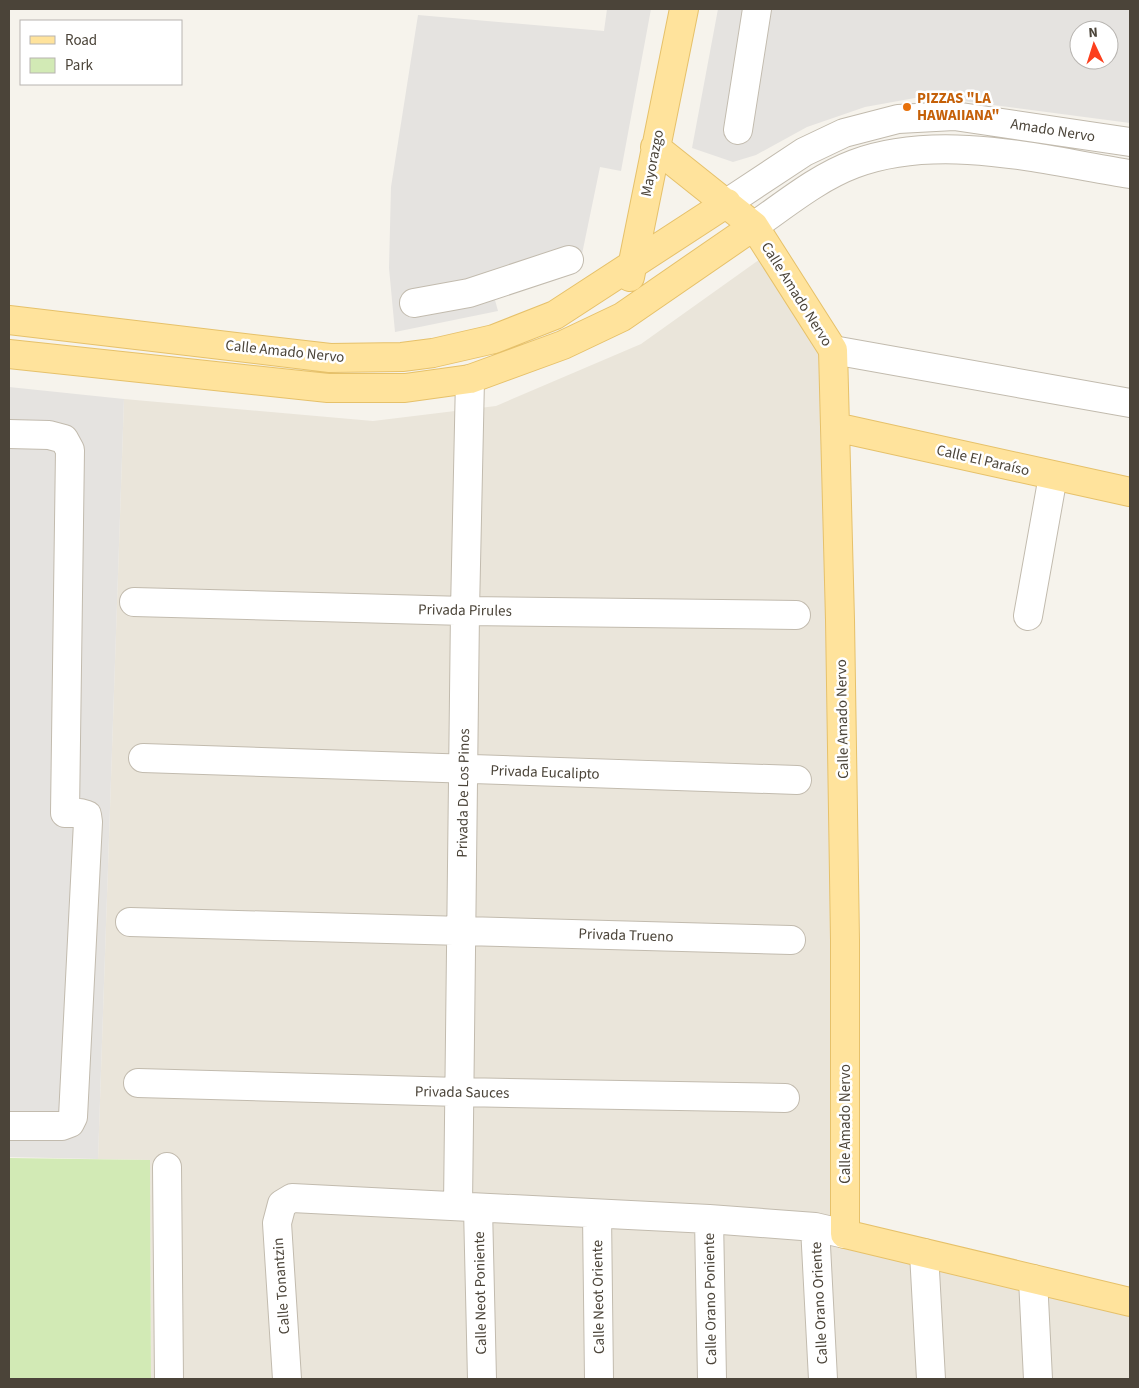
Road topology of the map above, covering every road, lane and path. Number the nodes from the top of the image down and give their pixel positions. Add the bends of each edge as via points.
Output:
1 (684, 9) edge
2 (756, 9) edge
3 (738, 130) dead end
4 (1130, 142) edge
5 (655, 147) junction
6 (1130, 174) edge
7 (727, 203) junction
8 (754, 226) junction
9 (569, 260) dead end
10 (632, 267) junction
11 (414, 303) dead end
12 (622, 317) junction
13 (9, 320) edge
14 (196, 342) junction
15 (833, 350) junction
16 (9, 354) edge
17 (193, 375) junction
18 (470, 379) junction
19 (1130, 403) edge
20 (835, 427) junction
21 (9, 434) edge
22 (1053, 476) junction
23 (1130, 492) edge
24 (134, 602) dead end
25 (465, 611) junction
26 (796, 615) dead end
27 (1028, 616) dead end
28 (143, 758) dead end
29 (463, 769) junction
30 (797, 780) dead end
31 (130, 922) dead end
32 (461, 931) junction
33 (791, 940) dead end
34 (138, 1083) dead end
35 (459, 1092) junction
36 (785, 1098) dead end
37 (9, 1126) edge
38 (168, 1167) dead end
39 (468, 1207) junction
40 (597, 1214) junction
41 (709, 1219) junction
42 (815, 1227) junction
43 (845, 1234) junction
44 (924, 1253) junction
45 (1033, 1279) junction
46 (1130, 1302) edge
47 (169, 1379) edge
48 (287, 1379) edge
49 (482, 1379) edge
50 (599, 1379) edge
51 (712, 1379) edge
52 (823, 1379) edge
53 (930, 1379) edge
54 (1038, 1379) edge

1 - 5 main road, Mayorazgo
2 - 3 street
4 - 7 street, Amado Nervo via 954,116 898,119 844,133 804,152
5 - 7 main road
5 - 10 main road, Mayorazgo
6 - 8 street, Amado Nervo via 954,149 902,151 854,164 820,180
7 - 8 main road, Calle Amado Nervo
7 - 10 main road, Calle Amado Nervo
8 - 12 main road, Calle Amado Nervo
8 - 15 main road, Calle Amado Nervo
9 - 11 street via 469,293
10 - 12 main road, Mayorazgo
10 - 14 main road, Calle Amado Nervo via 555,315 494,339 432,353 402,357 330,358
12 - 18 main road, Calle Amado Nervo via 563,345
13 - 14 main road, Calle Amado Nervo
14 - 17 street
15 - 19 street
15 - 20 main road, Calle Amado Nervo
16 - 17 main road, Calle Amado Nervo
17 - 18 main road, Calle Amado Nervo via 328,388 405,388
18 - 25 street, Privada De Los Pinos
20 - 22 main road, Calle El Paraíso
20 - 43 main road, Calle Amado Nervo via 845,940
21 - 37 street via 49,435 64,439 70,450 65,812 87,815 88,822 74,1117 62,1126
22 - 23 main road, Calle El Paraíso
22 - 27 street
24 - 25 street, Privada Pirules
25 - 26 street, Privada Pirules
25 - 29 street, Privada De Los Pinos
28 - 29 street, Privada Eucalipto
29 - 30 street, Privada Eucalipto
29 - 32 street, Privada De Los Pinos
31 - 32 street
32 - 33 street, Privada Trueno
32 - 35 street, Privada De Los Pinos
34 - 35 street, Privada Sauces
35 - 36 street, Privada Sauces
35 - 39 street, Privada De Los Pinos
38 - 47 street
39 - 40 street
39 - 48 street, Calle Tonantzin via 292,1198 282,1204 277,1223
39 - 49 street, Calle Neot Poniente
40 - 41 street
40 - 50 street, Calle Neot Oriente
41 - 42 street
41 - 51 street, Calle Orano Poniente
42 - 43 street
42 - 52 street, Calle Orano Oriente
43 - 44 main road
44 - 45 main road
44 - 53 street
45 - 46 main road
45 - 54 street

